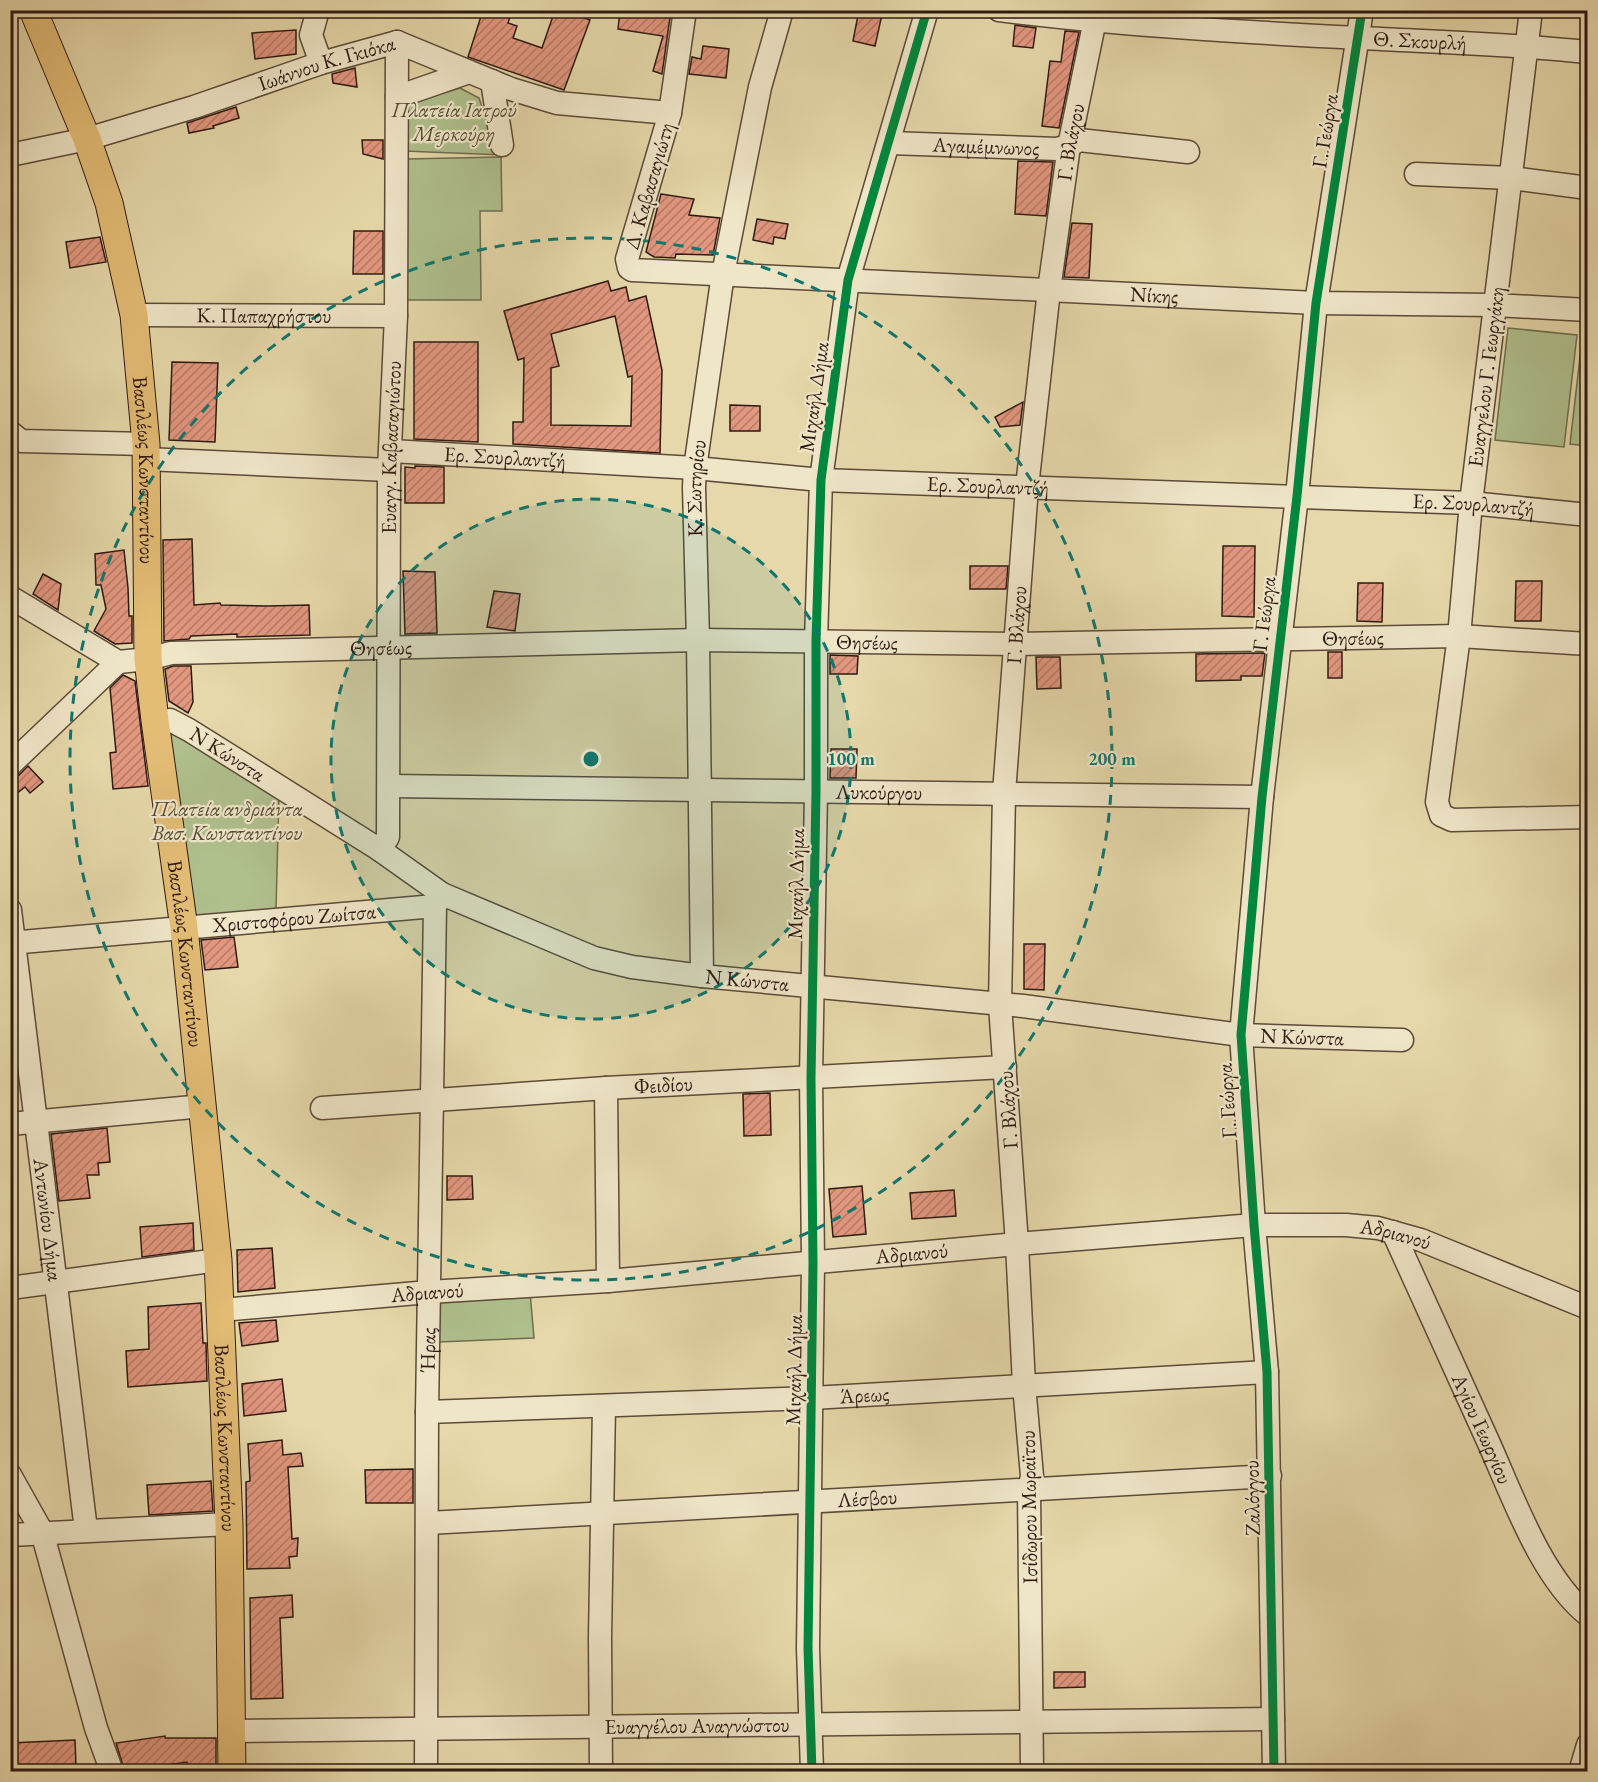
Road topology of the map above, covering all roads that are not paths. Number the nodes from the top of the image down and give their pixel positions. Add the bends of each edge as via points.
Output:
1 (33, 10) edge
2 (318, 10) edge
3 (685, 10) edge
4 (782, 10) edge
5 (927, 10) edge
6 (999, 10) edge
7 (1362, 10) edge
8 (1531, 10) edge
9 (1096, 16) edge
10 (1358, 38) junction
11 (397, 42) junction
12 (1528, 46) junction
13 (1587, 52) edge
14 (321, 63) junction
15 (469, 72) junction
16 (492, 81) junction
17 (397, 97) junction
18 (670, 113) junction
19 (87, 139) junction
20 (890, 143) junction
21 (502, 145) dead end
22 (1069, 146) junction
23 (1188, 152) dead end
24 (10, 155) edge
25 (1416, 174) dead end
26 (1511, 177) junction
27 (1587, 188) edge
28 (723, 274) junction
29 (848, 280) junction
30 (1049, 290) junction
31 (1316, 303) junction
32 (1495, 305) junction
33 (1587, 310) edge
34 (134, 315) junction
35 (396, 316) junction
36 (10, 432) edge
37 (146, 451) junction
38 (390, 461) junction
39 (695, 468) junction
40 (821, 480) junction
41 (1027, 487) junction
42 (1296, 496) junction
43 (1471, 503) junction
44 (1587, 515) edge
45 (10, 597) edge
46 (1459, 636) junction
47 (698, 640) junction
48 (816, 641) junction
49 (1279, 641) junction
50 (1015, 644) junction
51 (1587, 644) edge
52 (390, 647) junction
53 (148, 659) junction
54 (118, 662) junction
55 (155, 721) junction
56 (10, 765) edge
57 (389, 786) junction
58 (700, 789) junction
59 (816, 791) junction
60 (1004, 793) junction
61 (1262, 796) junction
62 (1587, 817) edge
63 (380, 850) junction
64 (438, 900) junction
65 (10, 910) edge
66 (184, 928) junction
67 (12, 943) edge
68 (702, 976) junction
69 (812, 987) junction
70 (1000, 1005) junction
71 (1241, 1035) junction
72 (1402, 1040) dead end
73 (1005, 1067) junction
74 (811, 1078) junction
75 (606, 1088) junction
76 (432, 1100) junction
77 (202, 1106) junction
78 (322, 1108) dead end
79 (36, 1122) junction
80 (10, 1124) edge
81 (1254, 1225) junction
82 (1393, 1232) junction
83 (1017, 1244) junction
84 (218, 1260) junction
85 (813, 1263) junction
86 (55, 1281) junction
87 (608, 1281) junction
88 (10, 1288) edge
89 (429, 1292) junction
90 (1587, 1308) edge
91 (221, 1310) junction
92 (1267, 1372) junction
93 (1024, 1385) junction
94 (812, 1398) junction
95 (604, 1406) junction
96 (428, 1413) junction
97 (10, 1474) edge
98 (1270, 1476) junction
99 (1029, 1490) junction
100 (809, 1501) junction
101 (603, 1513) junction
102 (428, 1523) junction
103 (229, 1524) junction
104 (86, 1530) junction
105 (42, 1532) junction
106 (10, 1535) edge
107 (1587, 1615) edge
108 (1273, 1719) junction
109 (1033, 1723) junction
110 (810, 1725) junction
111 (601, 1726) junction
112 (425, 1728) junction
113 (231, 1731) junction
114 (1587, 1745) edge
115 (112, 1772) edge
116 (232, 1772) edge
117 (426, 1772) edge
118 (601, 1772) edge
119 (812, 1772) edge
120 (1032, 1772) edge
121 (1274, 1772) edge
122 (1580, 1772) edge

1 - 19 main road, Βασιλέως Κωνσταντίνου
2 - 14 street via 311,35
3 - 18 street, Δ. Καβασαγιώτη
4 - 28 street, Κ. Σωτηρίου via 760,87
5 - 20 street, Μιχαήλ Δήμα
6 - 9 street, Θ. Σκουρλή
7 - 10 street, Γ. Γεώργα
8 - 12 street, Ευαγγελου Γ. Γεωργάκη
9 - 10 street, Θ. Σκουρλή
9 - 22 street, Γ. Βλάχου
10 - 12 street, Θ. Σκουρλή
10 - 31 street, Γ. Γεώργα
11 - 14 street, Ιωάννου Κ. Γκιόκα
11 - 15 street, Ιωάννου Κ. Γκιόκα
11 - 17 street, Ευαγγ. Καβασαγιώτου
12 - 13 street, Θ. Σκουρλή
12 - 26 street, Ευαγγελου Γ. Γεωργάκη
14 - 19 street, Ιωάννου Κ. Γκιόκα
15 - 16 street, Ιωάννου Κ. Γκιόκα
15 - 17 street
16 - 18 street, Ιωάννου Κ. Γκιόκα via 557,103
16 - 21 street
17 - 35 street, Ευαγγ. Καβασαγιώτου
18 - 28 street, Δ. Καβασαγιώτη via 627,259 629,268 637,272
19 - 24 street, Ιωάννου Κ. Γκιόκα
19 - 34 main road, Βασιλέως Κωνσταντίνου via 109,203
20 - 22 street, Αγαμέμνωνος via 1057,149
20 - 29 street, Μιχαήλ Δήμα
22 - 23 street, Αγαμέμνωνος via 1079,140
22 - 30 street, Γ. Βλάχου
25 - 26 street
26 - 27 street
26 - 32 street, Ευαγγελου Γ. Γεωργάκη
28 - 29 street, Νίκης
28 - 39 street, Κ. Σωτηρίου
29 - 30 street, Νίκης
29 - 40 street, Μιχαήλ Δήμα
30 - 31 street, Νίκης
30 - 41 street, Γ. Βλάχου
31 - 32 street, Νίκης
31 - 42 street, Γ. Γεώργα
32 - 33 street, Νίκης
32 - 43 street, Ευαγγελου Γ. Γεωργάκη
34 - 35 street, Κ. Παπαχρήστου
34 - 37 main road, Βασιλέως Κωνσταντίνου
35 - 38 street, Ευαγγ. Καβασαγιώτου
36 - 37 street, Ερ. Σουρλαντζή via 21,441
37 - 38 street, Ερ. Σουρλαντζή
37 - 53 main road, Βασιλέως Κωνσταντίνου
38 - 39 street, Ερ. Σουρλαντζή
38 - 52 street, Ευαγγ. Καβασαγιώτου
39 - 40 street, Ερ. Σουρλαντζή
39 - 47 street, Κ. Σωτηρίου
40 - 41 street, Ερ. Σουρλαντζή
40 - 48 street, Μιχαήλ Δήμα
41 - 42 street, Ερ. Σουρλαντζή
41 - 50 street, Γ. Βλάχου
42 - 43 street, Ερ. Σουρλαντζή
42 - 49 street, Γ. Γεώργα
43 - 44 street, Ερ. Σουρλαντζή
43 - 46 street, Ευαγγελου Γ. Γεωργάκη
45 - 54 street
46 - 49 street, Θησέως
46 - 51 street, Θησέως
46 - 62 street, Ευαγγελου Γ. Γεωργάκη via 1437,801 1441,815 1452,820
47 - 48 street, Θησέως
47 - 52 street, Θησέως
47 - 58 street, Κ. Σωτηρίου
48 - 50 street, Θησέως
48 - 59 street, Μιχαήλ Δήμα
49 - 50 street, Θησέως
49 - 61 street, Γ. Γεώργα
50 - 60 street, Γ. Βλάχου
52 - 53 street, Θησέως via 171,653
52 - 57 street, Ευαγγ. Καβασαγιώτου
53 - 54 street, Θησέως
53 - 55 main road, Βασιλέως Κωνσταντίνου
54 - 56 street
55 - 63 street, Ν Κώνστα via 170,720 186,728
55 - 66 main road, Βασιλέως Κωνσταντίνου
57 - 58 street, Λυκούργου
57 - 63 street, Ευαγγ. Καβασαγιώτου via 388,837
58 - 59 street, Λυκούργου
58 - 68 street, Κ. Σωτηρίου
59 - 60 street, Λυκούργου
59 - 69 street, Μιχαήλ Δήμα
60 - 61 street, Λυκούργου
60 - 70 street, Γ. Βλάχου
61 - 71 street, Γ. Γεώργα
63 - 64 street, Ν Κώνστα
64 - 66 street, Χριστοφόρου Ζωίτσα
64 - 68 street, Ν Κώνστα via 594,958
64 - 76 street, Ήρας
65 - 67 street, Αντωνίου Δήμα
66 - 67 street, Χριστοφόρου Ζωίτσα
66 - 77 main road, Βασιλέως Κωνσταντίνου
67 - 79 street, Αντωνίου Δήμα
68 - 69 street, Ν Κώνστα
69 - 70 street, Ν Κώνστα
69 - 74 street, Μιχαήλ Δήμα
70 - 71 street, Ν Κώνστα
70 - 73 street, Γ. Βλάχου
71 - 72 street, Ν Κώνστα
71 - 81 street, Γ. Γεώργα
73 - 74 street, Φειδίου
73 - 83 street, Γ. Βλάχου
74 - 75 street, Φειδίου
74 - 85 street, Μιχαήλ Δήμα
75 - 76 street, Φειδίου
75 - 87 street
76 - 78 street, Φειδίου
76 - 89 street, Ήρας
77 - 79 street
77 - 84 main road, Βασιλέως Κωνσταντίνου
79 - 80 street
79 - 86 street, Αντωνίου Δήμα
81 - 82 street, Αδριανού via 1346,1225
81 - 83 street, Αδριανού
81 - 92 street, Ζαλόγγου
82 - 90 street, Αδριανού via 1422,1240
82 - 107 street, Αγίου Γεωργίου via 1553,1578
83 - 85 street, Αδριανού
83 - 93 street, Ισίδωρου Μωραϊτου
84 - 86 street
84 - 91 main road, Βασιλέως Κωνσταντίνου
85 - 87 street, Αδριανού
85 - 94 street, Μιχαήλ Δήμα
86 - 88 street
86 - 104 street, Αντωνίου Δήμα
87 - 89 street, Αδριανού
89 - 91 street, Αδριανού
89 - 96 street, Ήρας
91 - 103 main road, Βασιλέως Κωνσταντίνου
92 - 93 street, Άρεως
92 - 98 street, Ζαλόγγου
93 - 94 street, Άρεως
93 - 99 street, Ισίδωρου Μωραϊτου via 1032,1476
94 - 95 street, Άρεως
94 - 100 street, Μιχαήλ Δήμα
95 - 96 street, Άρεως
95 - 101 street
96 - 102 street, Ήρας
97 - 105 street
98 - 99 street, Λέσβου
98 - 108 street, Ζαλόγγου
99 - 100 street, Λέσβου
99 - 109 street, Ισίδωρου Μωραϊτου
100 - 101 street, Λέσβου
100 - 110 street, Μιχαήλ Δήμα
101 - 102 street, Λέσβου
101 - 111 street
102 - 112 street, Ήρας
103 - 104 street
103 - 113 main road, Βασιλέως Κωνσταντίνου
104 - 105 street
105 - 106 street
105 - 115 street via 96,1728
108 - 109 street, Ευαγγέλου Αναγνώστου
108 - 121 street, Ζαλόγγου
109 - 110 street, Ευαγγέλου Αναγνώστου
109 - 120 street, Ισίδωρου Μωραϊτου
110 - 111 street, Ευαγγέλου Αναγνώστου
110 - 119 street, Μιχαήλ Δήμα
111 - 112 street, Ευαγγέλου Αναγνώστου
111 - 118 street
112 - 113 street, Ευαγγέλου Αναγνώστου
112 - 117 street, Ήρας
113 - 116 main road, Βασιλέως Κωνσταντίνου
114 - 122 street

